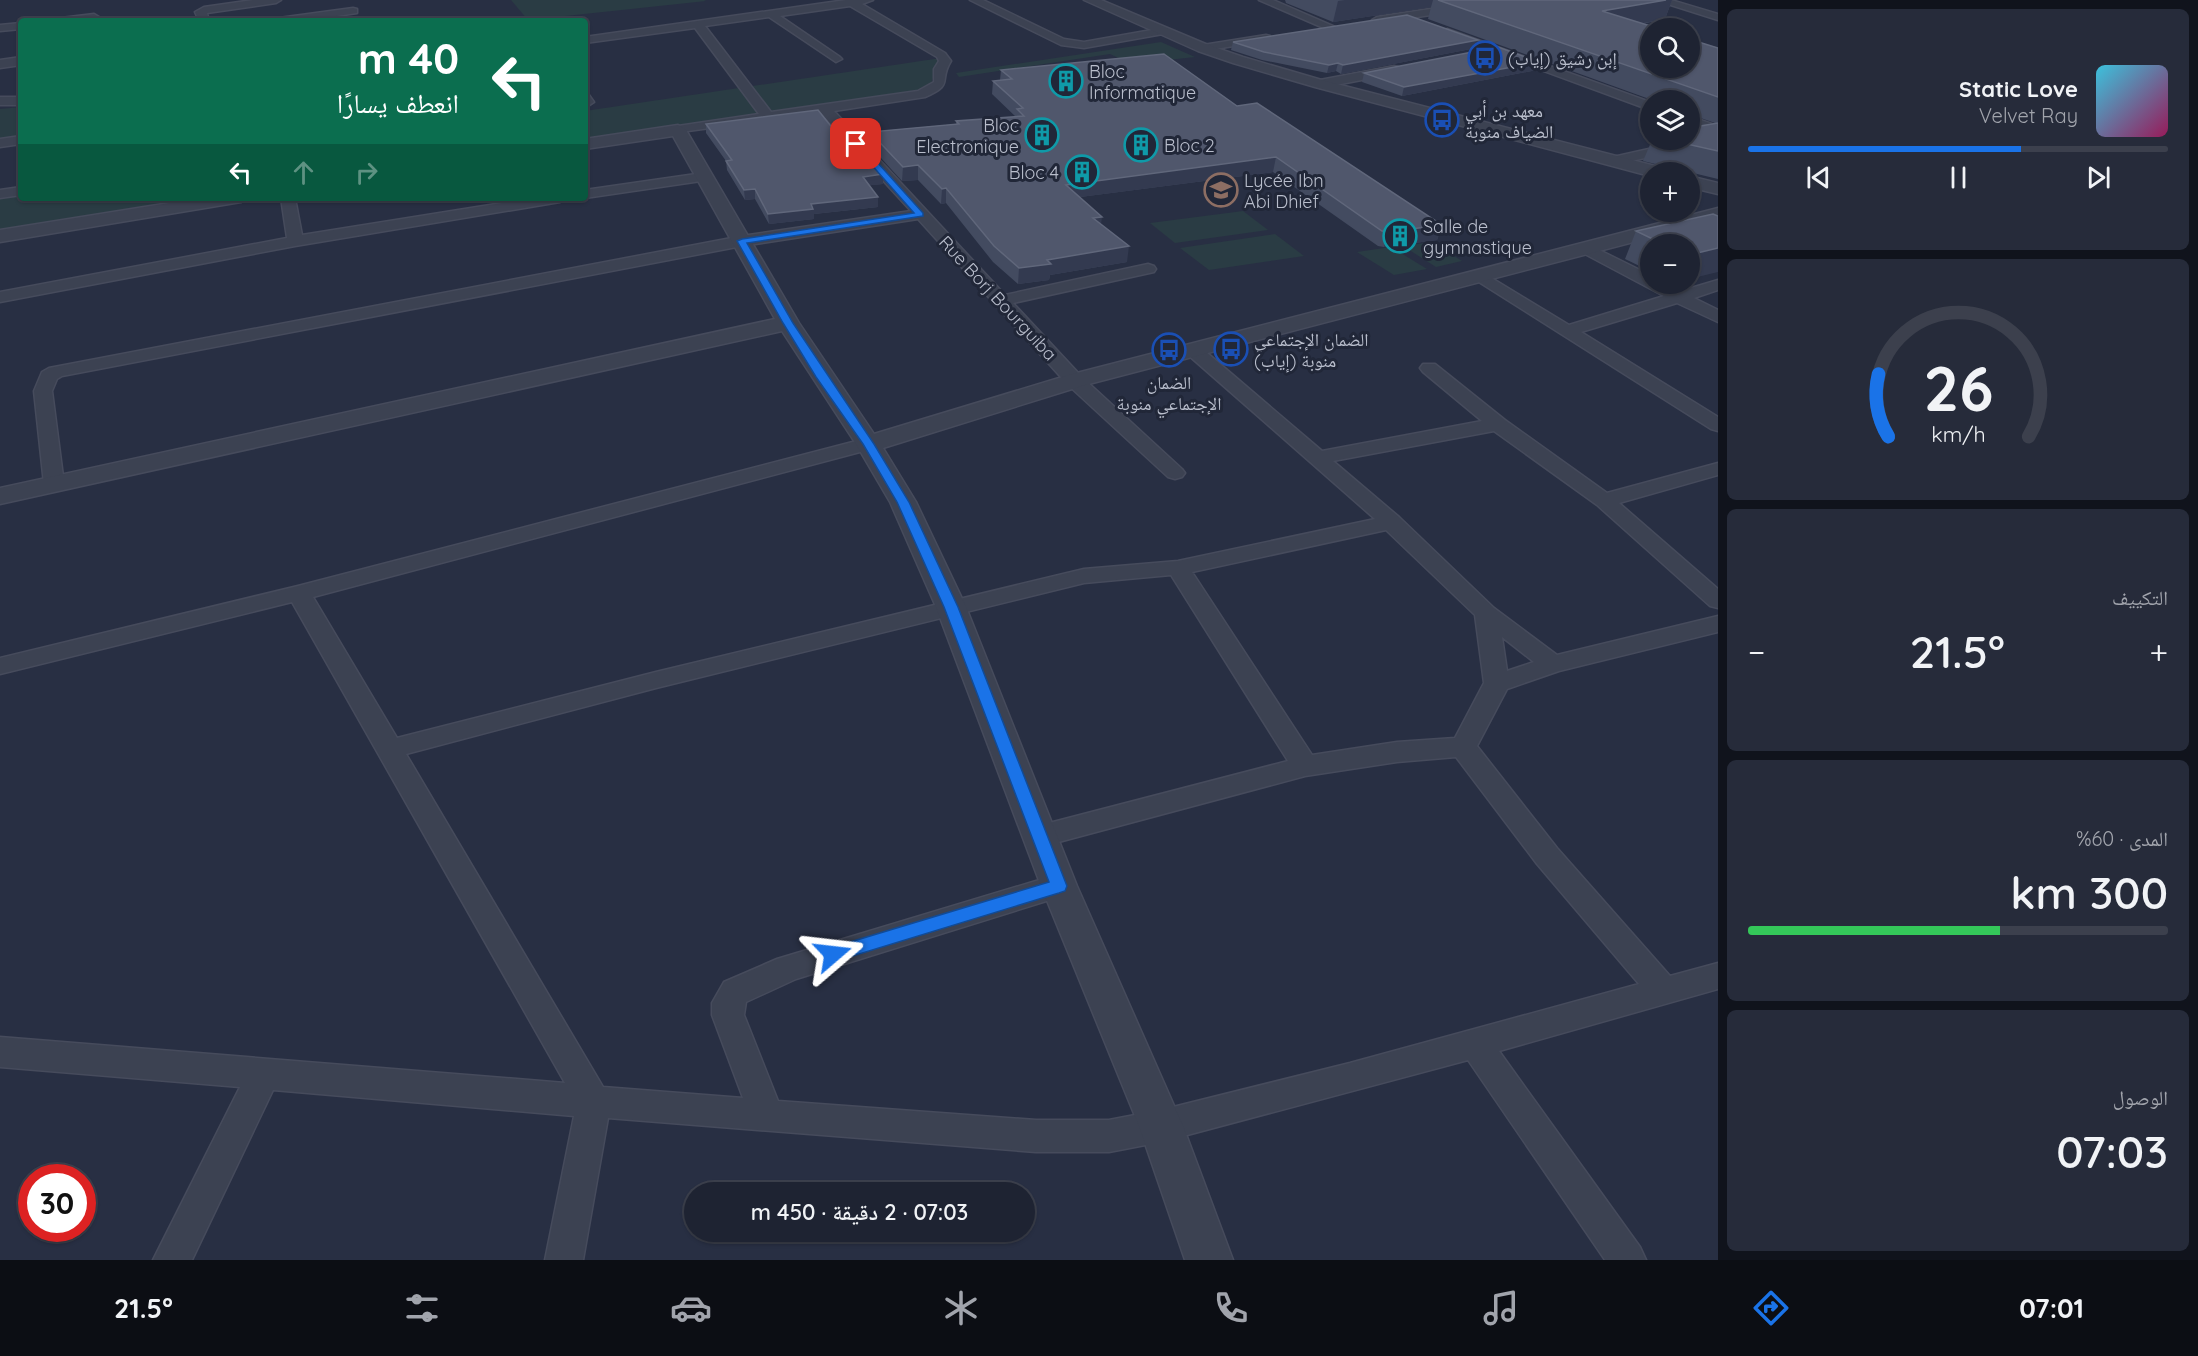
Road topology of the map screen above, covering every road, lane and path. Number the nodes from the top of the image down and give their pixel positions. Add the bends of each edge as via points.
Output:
1 (276, 0) edge
2 (282, 0) edge
3 (344, 0) edge
4 (872, 0) edge
5 (975, 0) edge
6 (1090, 0) edge
7 (1264, 0) edge
8 (1511, 0) edge
9 (1660, 0) edge
10 (853, 3) junction
11 (353, 11) junction
12 (771, 14) junction
13 (1405, 16) junction
14 (1718, 17) edge
15 (203, 18) edge
16 (291, 18) edge
17 (300, 18) edge
18 (358, 18) edge
19 (1362, 22) edge
20 (698, 24) junction
21 (18, 26) edge
22 (0, 28) edge
23 (1307, 31) edge
24 (1163, 32) junction
25 (1272, 37) edge
26 (588, 39) edge
27 (1203, 48) junction
28 (1496, 50) junction
29 (1473, 55) edge
30 (836, 58) dead end
31 (18, 61) edge
32 (0, 64) edge
33 (1402, 68) edge
34 (1320, 84) junction
35 (18, 100) edge
36 (0, 101) edge
37 (1640, 102) edge
38 (825, 109) junction
39 (767, 116) junction
40 (1700, 124) edge
41 (678, 130) junction
42 (1718, 131) edge
43 (1718, 138) edge
44 (18, 140) edge
45 (0, 143) edge
46 (588, 144) edge
47 (1613, 161) junction
48 (1640, 168) edge
49 (703, 177) junction
50 (1700, 184) edge
51 (1718, 189) edge
52 (18, 191) edge
53 (0, 194) edge
54 (588, 194) edge
55 (216, 201) edge
56 (288, 201) edge
57 (542, 201) edge
58 (920, 214) junction
59 (1718, 214) edge
60 (0, 236) edge
61 (295, 241) junction
62 (742, 241) junction
63 (1589, 250) junction
64 (1148, 269) dead end
65 (1640, 276) edge
66 (1479, 277) junction
67 (1718, 285) edge
68 (1674, 294) edge
69 (0, 297) edge
70 (1680, 297) junction
71 (1000, 301) junction
72 (1718, 317) edge
73 (788, 323) junction
74 (1567, 332) junction
75 (1193, 350) junction
76 (1429, 368) dead end
77 (1075, 381) junction
78 (1498, 424) junction
79 (1718, 425) edge
80 (868, 444) junction
81 (1318, 458) junction
82 (1174, 473) dead end
83 (1714, 475) edge
84 (54, 484) junction
85 (0, 496) edge
86 (1604, 501) junction
87 (1391, 522) junction
88 (1179, 568) junction
89 (299, 593) junction
90 (1718, 601) edge
91 (951, 607) junction
92 (1486, 613) junction
93 (1718, 624) edge
94 (1553, 664) junction
95 (0, 666) edge
96 (1497, 683) junction
97 (1463, 747) junction
98 (391, 749) junction
99 (1305, 766) junction
100 (1040, 836) junction
101 (1059, 886) junction
102 (1718, 976) edge
103 (1665, 992) junction
104 (1474, 1042) junction
105 (0, 1052) edge
106 (264, 1073) junction
107 (594, 1103) junction
108 (767, 1116) junction
109 (1161, 1126) junction
110 (172, 1260) edge
111 (564, 1260) edge
112 (1209, 1260) edge
113 (1627, 1260) edge

1 - 15 street via 204,10 200,12
2 - 16 street
3 - 11 street
4 - 10 street
5 - 24 street via 1072,44
6 - 24 street
7 - 23 street via 1336,26
8 - 13 street
9 - 14 street
10 - 12 street
10 - 38 street via 941,55 945,61 940,69 940,83 921,94
11 - 17 street
11 - 18 street
12 - 20 street
12 - 30 street
13 - 19 street
13 - 28 street
20 - 26 street
20 - 39 street
21 - 22 street
24 - 27 street
25 - 27 street
27 - 34 street
28 - 29 street
28 - 37 street
31 - 32 street
33 - 34 street
34 - 47 street
35 - 36 street
38 - 39 street
38 - 58 street, Rue Borj Bourguiba
39 - 41 street
40 - 42 street
41 - 46 street
41 - 49 street
43 - 47 street
44 - 45 street
47 - 48 street
49 - 54 street
49 - 62 street
50 - 51 street
52 - 53 street
55 - 60 street
56 - 61 street
57 - 61 street
58 - 62 street
58 - 71 street, Rue Borj Bourguiba
59 - 63 street
61 - 69 street
62 - 73 street
62 - 84 street via 56,372 49,376 43,391
63 - 65 street
63 - 66 street
64 - 71 street
66 - 74 street
66 - 75 street
67 - 70 street
68 - 70 street
70 - 72 street
70 - 74 street
71 - 77 street, Rue Borj Bourguiba
73 - 80 street
73 - 84 street
74 - 79 street
75 - 77 street
75 - 81 street
76 - 78 street
77 - 80 street
77 - 82 street, Rue Borj Bourguiba
78 - 81 street
78 - 86 street
80 - 89 street
80 - 91 street via 903,502
81 - 87 street
83 - 86 street
84 - 85 street
86 - 90 street
87 - 88 street
87 - 92 street
88 - 91 street via 1084,576
88 - 99 street
89 - 95 street
89 - 98 street
91 - 98 street
91 - 100 street
92 - 94 street
92 - 96 street
93 - 94 street
94 - 96 street
96 - 97 street
97 - 99 street
97 - 103 street via 1547,856
98 - 107 street
99 - 100 street
100 - 101 street
101 - 108 street via 788,968 735,992 728,1003 728,1015
101 - 109 street
102 - 103 street
103 - 104 street
104 - 109 street
104 - 113 street
105 - 106 street
106 - 107 street
106 - 110 street
107 - 108 street
107 - 111 street
108 - 109 street via 1036,1136 1109,1136
109 - 112 street

